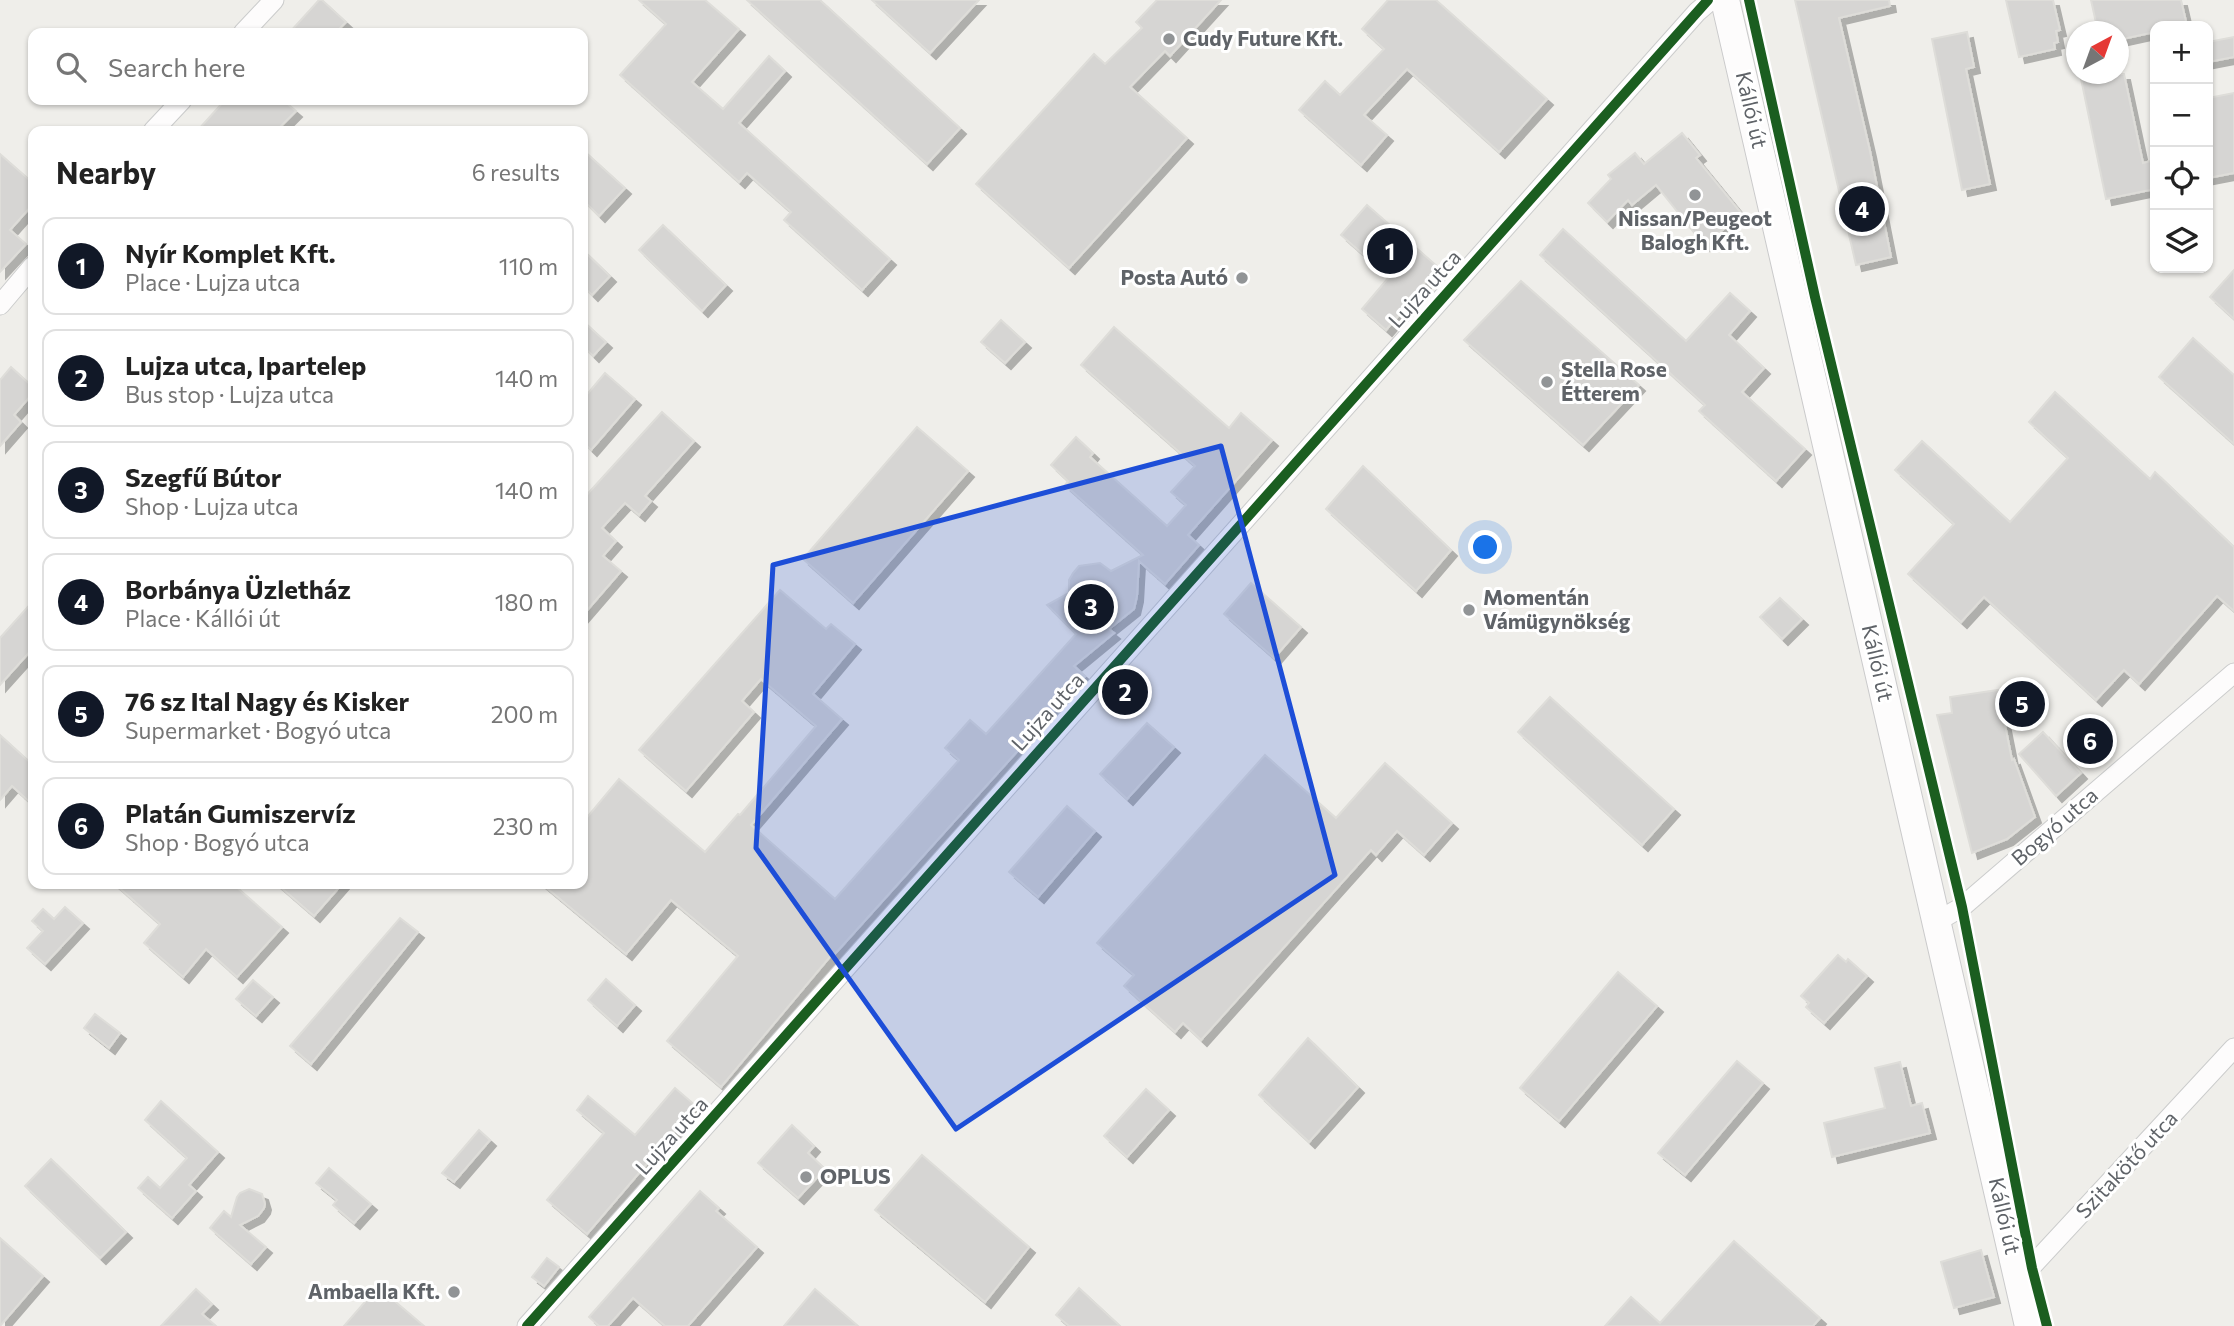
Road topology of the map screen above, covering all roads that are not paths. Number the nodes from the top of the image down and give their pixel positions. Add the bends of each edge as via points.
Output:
1 (274, 0) edge
2 (1711, 0) edge
3 (1725, 0) edge
4 (248, 28) edge
5 (177, 105) edge
6 (158, 126) edge
7 (28, 273) edge
8 (0, 304) edge
9 (2234, 673) edge
10 (1936, 922) junction
11 (2234, 1048) edge
12 (2019, 1280) junction
13 (527, 1326) edge
14 (2029, 1326) edge

1 - 4 street
2 - 13 street, Lujza utca
3 - 10 main road, Kállói út
5 - 6 street
7 - 8 street
9 - 10 street, Bogyó utca via 1962,907
10 - 12 main road, Kállói út
11 - 12 street, Szitakötő utca
12 - 14 main road, Kállói út

